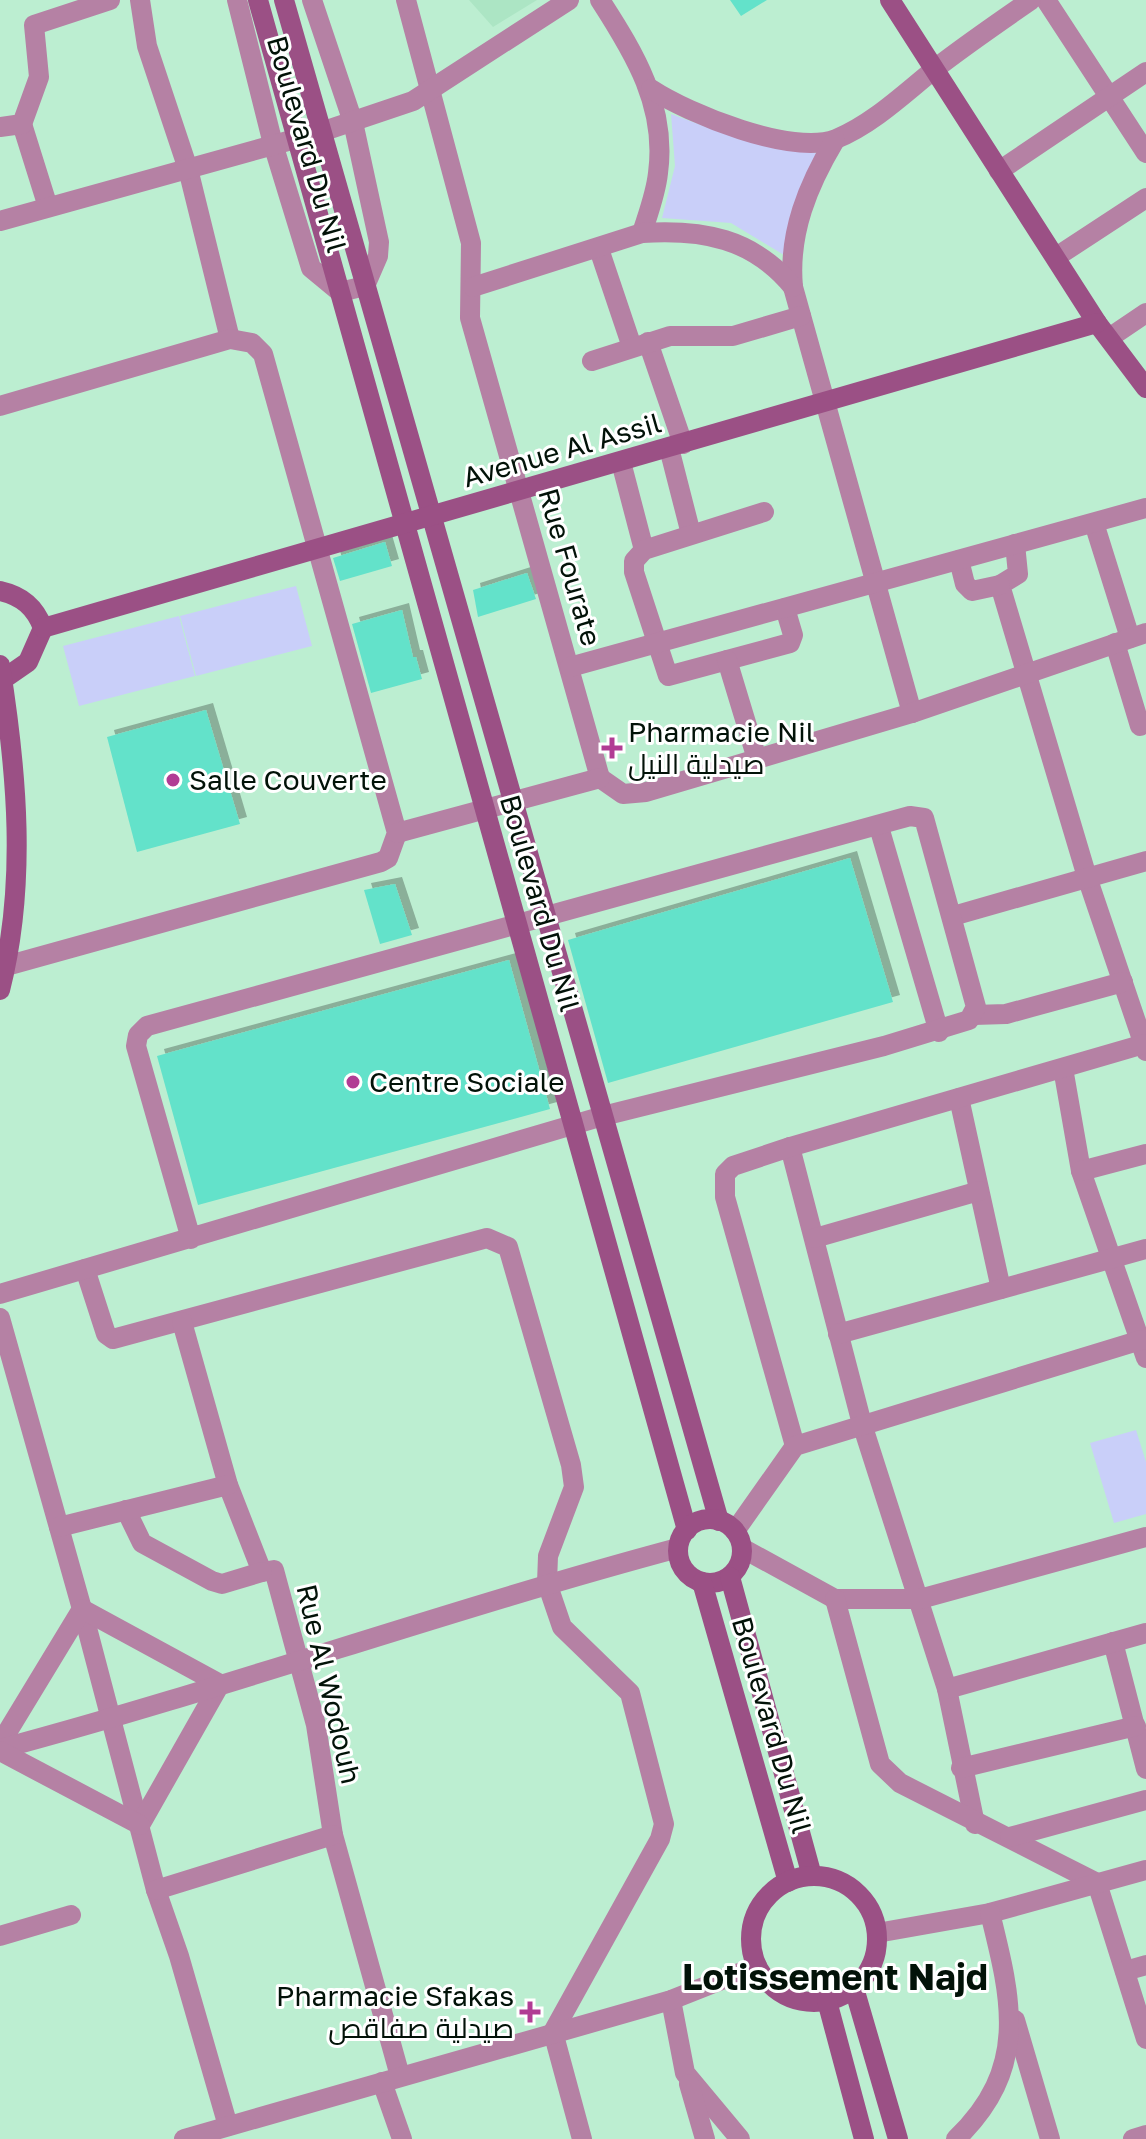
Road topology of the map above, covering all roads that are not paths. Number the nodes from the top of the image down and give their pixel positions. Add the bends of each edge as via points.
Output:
1 (110, 0) edge
2 (140, 0) edge
3 (237, 0) edge
4 (258, 0) edge
5 (284, 0) edge
6 (312, 0) edge
7 (406, 0) edge
8 (569, 0) edge
9 (600, 0) edge
10 (890, 0) edge
11 (1031, 0) edge
12 (1046, 0) edge
13 (935, 69) junction
14 (1146, 72) edge
15 (651, 89) junction
16 (432, 90) junction
17 (1110, 97) junction
18 (353, 122) junction
19 (22, 124) junction
20 (0, 127) edge
21 (324, 131) junction
22 (298, 138) junction
23 (835, 140) junction
24 (273, 144) junction
25 (1146, 153) edge
26 (188, 169) junction
27 (999, 171) junction
28 (1146, 198) edge
29 (48, 207) junction
30 (0, 221) edge
31 (642, 233) junction
32 (599, 249) junction
33 (1056, 257) junction
34 (365, 286) junction
35 (473, 287) junction
36 (793, 287) junction
37 (340, 292) junction
38 (1146, 313) edge
39 (801, 316) junction
40 (1103, 331) junction
41 (230, 339) junction
42 (640, 344) junction
43 (592, 361) dead end
44 (1146, 388) edge
45 (825, 403) junction
46 (0, 406) edge
47 (676, 446) junction
48 (621, 462) junction
49 (519, 492) junction
50 (1146, 508) edge
51 (764, 512) dead end
52 (432, 517) junction
53 (1094, 523) junction
54 (404, 525) junction
55 (691, 534) junction
56 (1015, 544) junction
57 (318, 550) junction
58 (644, 550) junction
59 (959, 560) junction
60 (874, 583) junction
61 (1000, 585) junction
62 (0, 591) edge
63 (785, 608) junction
64 (43, 628) junction
65 (1130, 638) edge
66 (659, 642) junction
67 (727, 660) junction
68 (570, 667) junction
69 (1, 673) edge
70 (1026, 674) junction
71 (3, 704) edge
72 (912, 713) junction
73 (1140, 726) dead end
74 (757, 759) junction
75 (600, 778) junction
76 (514, 800) junction
77 (8, 805) edge
78 (484, 809) junction
79 (879, 827) junction
80 (397, 833) junction
81 (1146, 861) edge
82 (1087, 877) junction
83 (545, 915) junction
84 (953, 916) junction
85 (517, 923) junction
86 (6, 966) junction
87 (1123, 982) junction
88 (0, 990) edge
89 (974, 1015) junction
90 (939, 1032) junction
91 (1145, 1048) edge
92 (1063, 1068) junction
93 (959, 1098) junction
94 (603, 1116) junction
95 (574, 1125) junction
96 (790, 1147) junction
97 (1146, 1154) edge
98 (1081, 1171) junction
99 (979, 1191) junction
100 (815, 1238) junction
101 (191, 1239) junction
102 (1146, 1249) edge
103 (1113, 1259) junction
104 (85, 1269) junction
105 (1001, 1289) junction
106 (0, 1294) edge
107 (0, 1318) edge
108 (182, 1322) junction
109 (838, 1334) junction
110 (1143, 1349) edge
111 (862, 1424) junction
112 (795, 1446) junction
113 (228, 1485) junction
114 (126, 1510) junction
115 (59, 1527) junction
116 (732, 1533) junction
117 (1146, 1537) edge
118 (682, 1539) junction
119 (262, 1572) junction
120 (730, 1577) junction
121 (702, 1582) junction
122 (547, 1583) junction
123 (835, 1599) junction
124 (920, 1599) junction
125 (82, 1609) junction
126 (1146, 1633) edge
127 (1113, 1642) junction
128 (298, 1660) junction
129 (220, 1684) junction
130 (947, 1689) junction
131 (111, 1719) junction
132 (1136, 1726) junction
133 (0, 1748) edge
134 (961, 1768) junction
135 (1146, 1769) edge
136 (1146, 1800) edge
137 (975, 1824) junction
138 (140, 1825) junction
139 (333, 1835) junction
140 (1010, 1837) junction
141 (1146, 1870) edge
142 (812, 1876) junction
143 (788, 1882) junction
144 (1097, 1883) junction
145 (156, 1890) junction
146 (990, 1913) junction
147 (71, 1915) dead end
148 (877, 1933) junction
149 (0, 1936) edge
150 (1146, 1965) edge
151 (757, 1966) junction
152 (1125, 1971) junction
153 (854, 1988) junction
154 (671, 2000) junction
155 (827, 2001) junction
156 (1010, 2003) junction
157 (553, 2032) junction
158 (1146, 2039) edge
159 (685, 2073) junction
160 (391, 2079) junction
161 (228, 2126) junction
162 (1146, 2135) edge
163 (184, 2139) edge
164 (402, 2139) edge
165 (582, 2139) edge
166 (705, 2139) edge
167 (740, 2139) edge
168 (864, 2139) edge
169 (898, 2139) edge
170 (956, 2139) edge
171 (1050, 2139) edge
172 (1133, 2139) edge

1 - 19 street via 34,25 39,77
2 - 26 street via 147,46
3 - 24 street, Boulevard Du Nil
4 - 22 street, Boulevard Du Nil
5 - 21 street, Boulevard Du Nil
6 - 18 street, Boulevard Du Nil
7 - 16 street, Rue Fourate
8 - 16 street
9 - 15 street
10 - 13 street
11 - 13 street
12 - 17 street
13 - 23 street
13 - 27 street
14 - 17 street
15 - 23 street via 677,106 733,127 780,138
15 - 31 street via 659,165
16 - 18 street
16 - 35 street, Rue Fourate via 471,243
17 - 25 street
17 - 27 street
18 - 21 street
18 - 34 street, Boulevard Du Nil via 379,242
19 - 20 street
19 - 29 street
21 - 22 street
21 - 34 street, Boulevard Du Nil
22 - 24 street
22 - 37 street, Boulevard Du Nil
23 - 36 street via 795,234 790,257
24 - 26 street
24 - 37 street, Boulevard Du Nil via 311,268
26 - 29 street
26 - 41 street
27 - 33 street
28 - 33 street
29 - 30 street
31 - 32 street
31 - 36 street via 726,238 762,255
32 - 35 street
32 - 42 street
33 - 40 street
34 - 37 street, Boulevard Du Nil
34 - 52 street, Boulevard Du Nil
35 - 49 street, Rue Fourate via 470,318
36 - 39 street
37 - 54 street, Boulevard Du Nil
38 - 40 street
39 - 42 street via 733,336 684,334
39 - 45 street
40 - 44 street
40 - 45 street, Avenue Al Assil
41 - 46 street
41 - 57 street via 252,343 263,354
42 - 43 street
42 - 47 street
45 - 47 street, Avenue Al Assil
45 - 60 street
47 - 48 street, Avenue Al Assil
47 - 55 street
48 - 49 street, Avenue Al Assil
48 - 58 street
49 - 52 street, Avenue Al Assil
49 - 68 street, Rue Fourate
50 - 53 street
51 - 55 street
52 - 54 street, Avenue Al Assil
52 - 76 street, Boulevard Du Nil
53 - 56 street
53 - 65 street
54 - 57 street, Avenue Al Assil
54 - 78 street, Boulevard Du Nil
55 - 58 street
56 - 59 street
56 - 61 street via 1018,574
57 - 64 street, Avenue Al Assil
57 - 80 street
58 - 66 street via 633,566
59 - 60 street
59 - 61 street via 972,591
60 - 63 street
60 - 72 street
61 - 70 street
62 - 64 street via 28,604
63 - 66 street
63 - 67 street via 793,635 790,643
64 - 69 street via 28,662
65 - 70 street
65 - 73 street
66 - 67 street via 668,676
66 - 68 street
67 - 74 street
68 - 75 street, Rue Fourate
69 - 71 street
70 - 72 street
70 - 82 street
71 - 77 street
72 - 74 street
74 - 75 street via 646,792 623,794
75 - 76 street
76 - 78 street
76 - 83 street, Boulevard Du Nil
77 - 86 street via 15,909
78 - 80 street
78 - 85 street, Boulevard Du Nil
79 - 83 street
79 - 84 street via 910,816 924,818
79 - 90 street
80 - 86 street via 388,858 381,862
81 - 82 street
82 - 84 street
82 - 87 street
83 - 85 street
83 - 94 street, Boulevard Du Nil
84 - 89 street
85 - 95 street, Boulevard Du Nil
85 - 101 street via 141,1030 136,1046
86 - 88 street
87 - 89 street via 1006,1014
87 - 91 street
89 - 90 street
90 - 94 street
91 - 92 street
92 - 93 street
92 - 98 street
93 - 96 street
93 - 99 street
94 - 95 street
94 - 116 street, Boulevard Du Nil
95 - 101 street
95 - 118 street, Boulevard Du Nil
96 - 100 street
96 - 112 street via 733,1166 723,1181
97 - 98 street
98 - 103 street
99 - 100 street
99 - 105 street
100 - 109 street
101 - 104 street
102 - 103 street
103 - 105 street
103 - 110 street
104 - 106 street
104 - 108 street via 106,1334 113,1339
105 - 109 street
107 - 115 street
108 - 113 street, Rue Al Wodouh
108 - 122 street via 487,1238 508,1247 574,1487 548,1556
109 - 111 street
110 - 111 street
111 - 112 street
111 - 124 street
112 - 116 street
113 - 114 street
113 - 119 street, Rue Al Wodouh
114 - 115 street
114 - 119 street via 142,1543 212,1581 222,1584
115 - 125 street
116 - 118 street via 702,1521
116 - 120 street via 739,1566
116 - 123 street
117 - 124 street
118 - 121 street via 686,1571
118 - 122 street
119 - 128 street, Rue Al Wodouh via 274,1570
120 - 121 street
120 - 142 street, Boulevard Du Nil
121 - 143 street, Boulevard Du Nil
122 - 128 street
122 - 157 street via 562,1627 630,1693 664,1824
123 - 124 street
123 - 137 street via 880,1764 900,1783
124 - 130 street
125 - 129 street
125 - 131 street
125 - 133 street
126 - 127 street
127 - 130 street
127 - 132 street
128 - 129 street
128 - 139 street, Rue Al Wodouh via 320,1747
129 - 131 street
129 - 138 street
130 - 134 street
131 - 133 street
131 - 138 street
132 - 134 street
132 - 135 street
133 - 138 street
134 - 137 street
136 - 140 street
137 - 140 street
138 - 145 street
139 - 145 street
139 - 160 street, Rue Al Wodouh
140 - 144 street
141 - 144 street
142 - 143 street
142 - 148 street via 854,1890 873,1913
143 - 151 street via 767,1898 754,1921 751,1938
144 - 146 street
144 - 152 street
145 - 161 street
146 - 148 street
146 - 156 street
147 - 149 street
148 - 153 street via 872,1966
150 - 152 street
151 - 154 street
151 - 155 street via 782,1993 808,2002
152 - 158 street
153 - 155 street
153 - 169 street
154 - 157 street
154 - 159 street
155 - 168 street
156 - 170 street via 1009,2042 999,2078
156 - 171 street
157 - 160 street
157 - 165 street
159 - 166 street
159 - 167 street
160 - 161 street
160 - 164 street, Rue Al Wodouh
161 - 163 street
162 - 172 street

